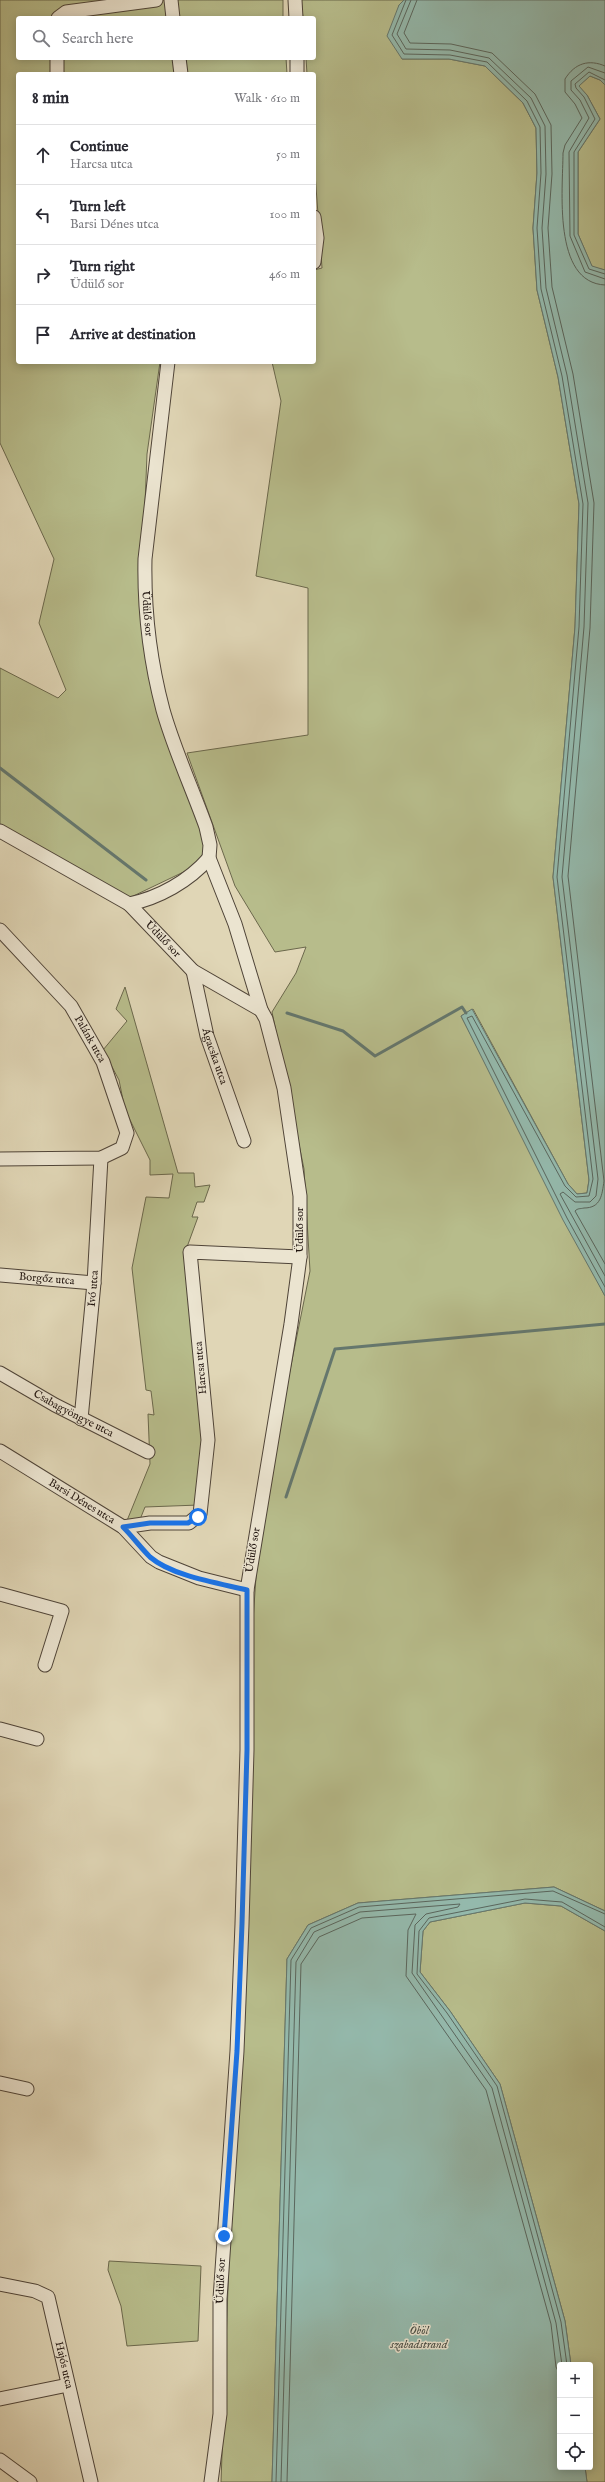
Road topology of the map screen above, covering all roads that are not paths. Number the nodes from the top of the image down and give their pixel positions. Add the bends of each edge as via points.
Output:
1 (156, 0) edge
2 (171, 0) edge
3 (295, 0) edge
4 (61, 16) edge
5 (173, 16) edge
6 (296, 16) edge
7 (57, 60) edge
8 (179, 60) edge
9 (297, 60) edge
10 (57, 72) edge
11 (181, 72) edge
12 (297, 72) edge
13 (316, 231) edge
14 (316, 246) edge
15 (168, 364) edge
16 (0, 831) edge
17 (209, 858) junction
18 (129, 904) junction
19 (0, 930) edge
20 (192, 971) junction
21 (261, 1010) junction
22 (244, 1141) dead end
23 (101, 1158) junction
24 (0, 1159) edge
25 (300, 1257) junction
26 (0, 1275) edge
27 (94, 1283) junction
28 (0, 1373) edge
29 (81, 1419) junction
30 (0, 1451) edge
31 (148, 1452) dead end
32 (123, 1527) junction
33 (247, 1590) junction
34 (0, 1594) edge
35 (45, 1665) dead end
36 (0, 1729) edge
37 (37, 1739) dead end
38 (0, 2083) edge
39 (27, 2089) dead end
40 (0, 2284) edge
41 (68, 2385) junction
42 (0, 2399) edge
43 (0, 2460) edge
44 (30, 2482) edge
45 (91, 2482) edge
46 (211, 2482) edge

1 - 4 street via 66,12
2 - 5 street
3 - 6 street
7 - 10 street
8 - 11 street
9 - 12 street
13 - 14 street
15 - 17 street, Üdülő sor via 144,588 160,696 206,827 210,845
16 - 18 street, Üdülő sor
17 - 18 street via 196,872 159,893
17 - 21 street, Üdülő sor via 235,924
18 - 20 street, Üdülő sor
19 - 23 street, Palánk utca via 71,1006 103,1062 127,1133 122,1148
20 - 21 street, Üdülő sor
20 - 22 street, Ágacska utca via 207,1036
21 - 25 street, Üdülő sor via 272,1039 285,1096 300,1196
23 - 24 street
23 - 27 street, Ivó utca
25 - 32 street, Harcsa utca via 190,1252 208,1440 200,1514 188,1523 150,1523
25 - 33 street, Üdülő sor
26 - 27 street, Borgőz utca
27 - 29 street, Ivó utca
28 - 29 street, Csabagyöngye utca
29 - 31 street, Csabagyöngye utca
30 - 32 street, Barsi Dénes utca
32 - 33 street, Barsi Dénes utca via 159,1562 198,1578
33 - 46 street, Üdülő sor via 247,1750 237,2051 220,2299 220,2414
34 - 35 street via 62,1612
36 - 37 street
38 - 39 street
40 - 41 street, Hajós utca via 35,2291 48,2297
41 - 42 street
41 - 45 street, Hajós utca
43 - 44 street

